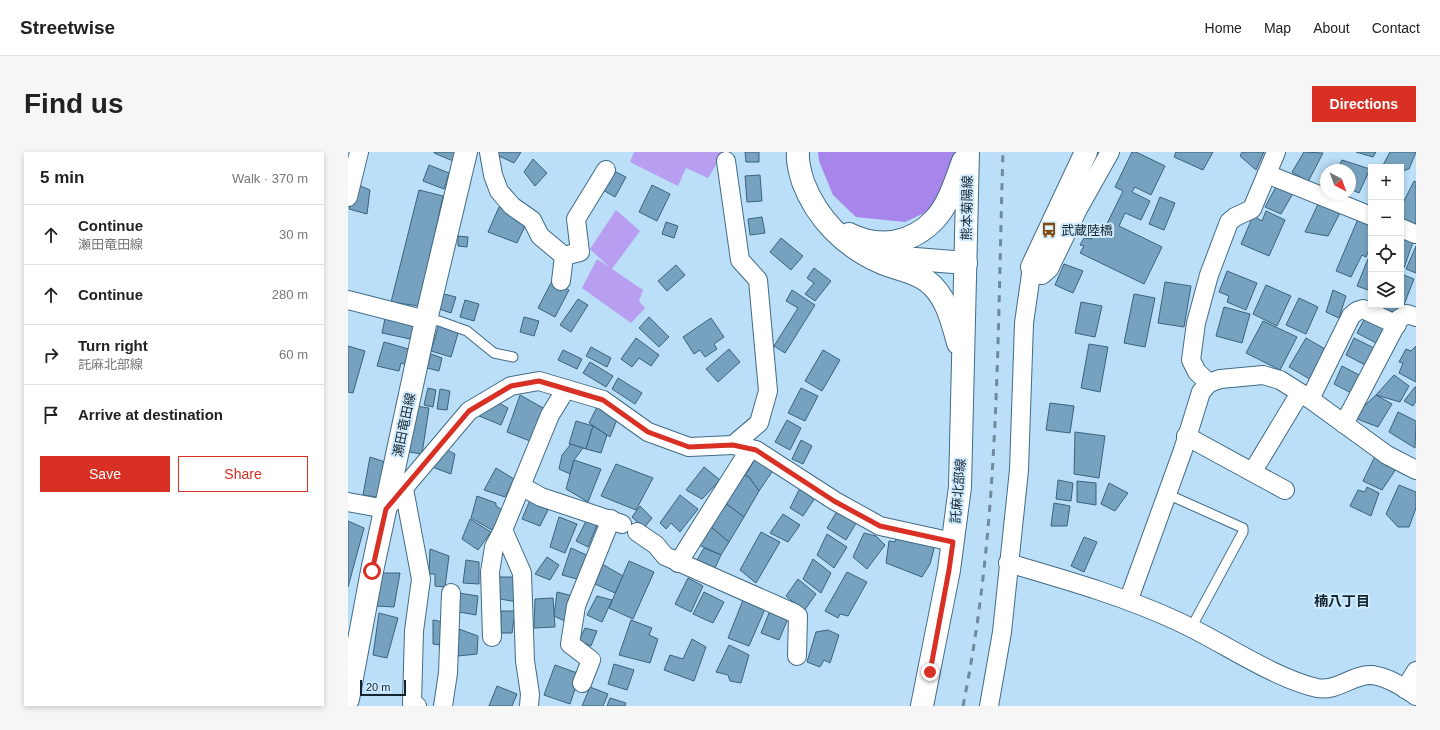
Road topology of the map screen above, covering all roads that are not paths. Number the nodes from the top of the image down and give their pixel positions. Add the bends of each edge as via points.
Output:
1 (359, 152) edge
2 (466, 152) edge
3 (489, 152) edge
4 (798, 152) edge
5 (967, 152) edge
6 (1086, 152) edge
7 (1110, 152) edge
8 (1276, 152) edge
9 (726, 161) dead end
10 (606, 170) dead end
11 (1267, 174) junction
12 (348, 198) edge
13 (818, 213) junction
14 (1368, 215) edge
15 (851, 245) junction
16 (564, 256) junction
17 (966, 263) junction
18 (1031, 270) junction
19 (561, 281) dead end
20 (348, 300) edge
21 (1416, 317) edge
22 (426, 320) junction
23 (1397, 325) junction
24 (513, 357) dead end
25 (964, 369) junction
26 (1209, 383) junction
27 (566, 389) junction
28 (1305, 396) junction
29 (1344, 424) junction
30 (1186, 436) junction
31 (741, 447) junction
32 (1416, 470) edge
33 (1253, 471) junction
34 (521, 486) junction
35 (404, 489) junction
36 (1285, 490) dead end
37 (1167, 494) junction
38 (348, 502) edge
39 (386, 509) junction
40 (624, 525) junction
41 (503, 530) junction
42 (953, 542) junction
43 (678, 563) junction
44 (1008, 563) junction
45 (451, 593) dead end
46 (1129, 599) junction
47 (1191, 628) junction
48 (492, 637) dead end
49 (797, 656) dead end
50 (1416, 671) edge
51 (582, 683) dead end
52 (1410, 692) edge
53 (348, 699) edge
54 (417, 706) edge
55 (443, 706) edge
56 (529, 706) edge
57 (922, 706) edge
58 (989, 706) edge

1 - 12 street
2 - 22 main road, 瀬田竜田線
3 - 16 street via 492,175 499,191 512,206 532,220 540,236
4 - 13 main road, 託麻北部線 via 801,175
5 - 13 main road, 託麻北部線 via 947,200 936,219 911,237 899,242 861,240
5 - 17 main road, 熊本菊陽線
6 - 18 main road
7 - 18 street via 1078,209 1049,269 1042,274
8 - 11 street
9 - 31 street via 740,260 758,280 768,391 759,423
10 - 16 street via 576,218 580,252
11 - 14 street
11 - 26 street via 1252,209 1229,222 1209,275 1196,323 1191,360 1197,372
13 - 15 main road, 託麻北部線 via 833,232
15 - 17 main road, 託麻北部線 via 899,259
15 - 25 main road, 託麻北部線 via 881,262 927,281 941,296 952,321
16 - 19 street
17 - 25 main road, 託麻北部線
18 - 44 street via 1024,324 1019,470
20 - 22 street
21 - 23 street via 1404,314
22 - 24 lane via 439,321 467,331 494,354
22 - 39 main road, 瀬田竜田線
23 - 28 street via 1363,309 1357,311 1351,316
23 - 29 street
25 - 42 main road, 託麻北部線 via 960,487
26 - 28 street via 1220,379 1263,375 1280,380
26 - 30 street via 1201,392
27 - 31 street via 603,400 648,432 689,447
27 - 34 street via 550,415
27 - 35 street via 539,381 502,390 469,411
28 - 29 street
28 - 33 street
29 - 32 street via 1387,455
30 - 33 street
30 - 37 street
31 - 42 street via 759,452 834,501 880,526
31 - 43 street
33 - 36 street
34 - 40 street via 541,497
34 - 41 street
35 - 39 street
35 - 54 street via 421,579 414,631 412,703
37 - 46 street
37 - 47 lane via 1243,528
38 - 39 street
39 - 53 main road, 瀬田竜田線
40 - 43 street via 656,545 665,556
40 - 51 street via 576,606 570,644 591,660
41 - 48 street via 494,547 490,572
41 - 56 street via 522,573
42 - 57 main road, 託麻北部線
43 - 49 street via 798,616
44 - 46 street
44 - 58 street via 1002,632
45 - 55 street via 448,673
46 - 47 street
47 - 52 street via 1282,675 1317,688 1329,688 1372,675
50 - 52 street

